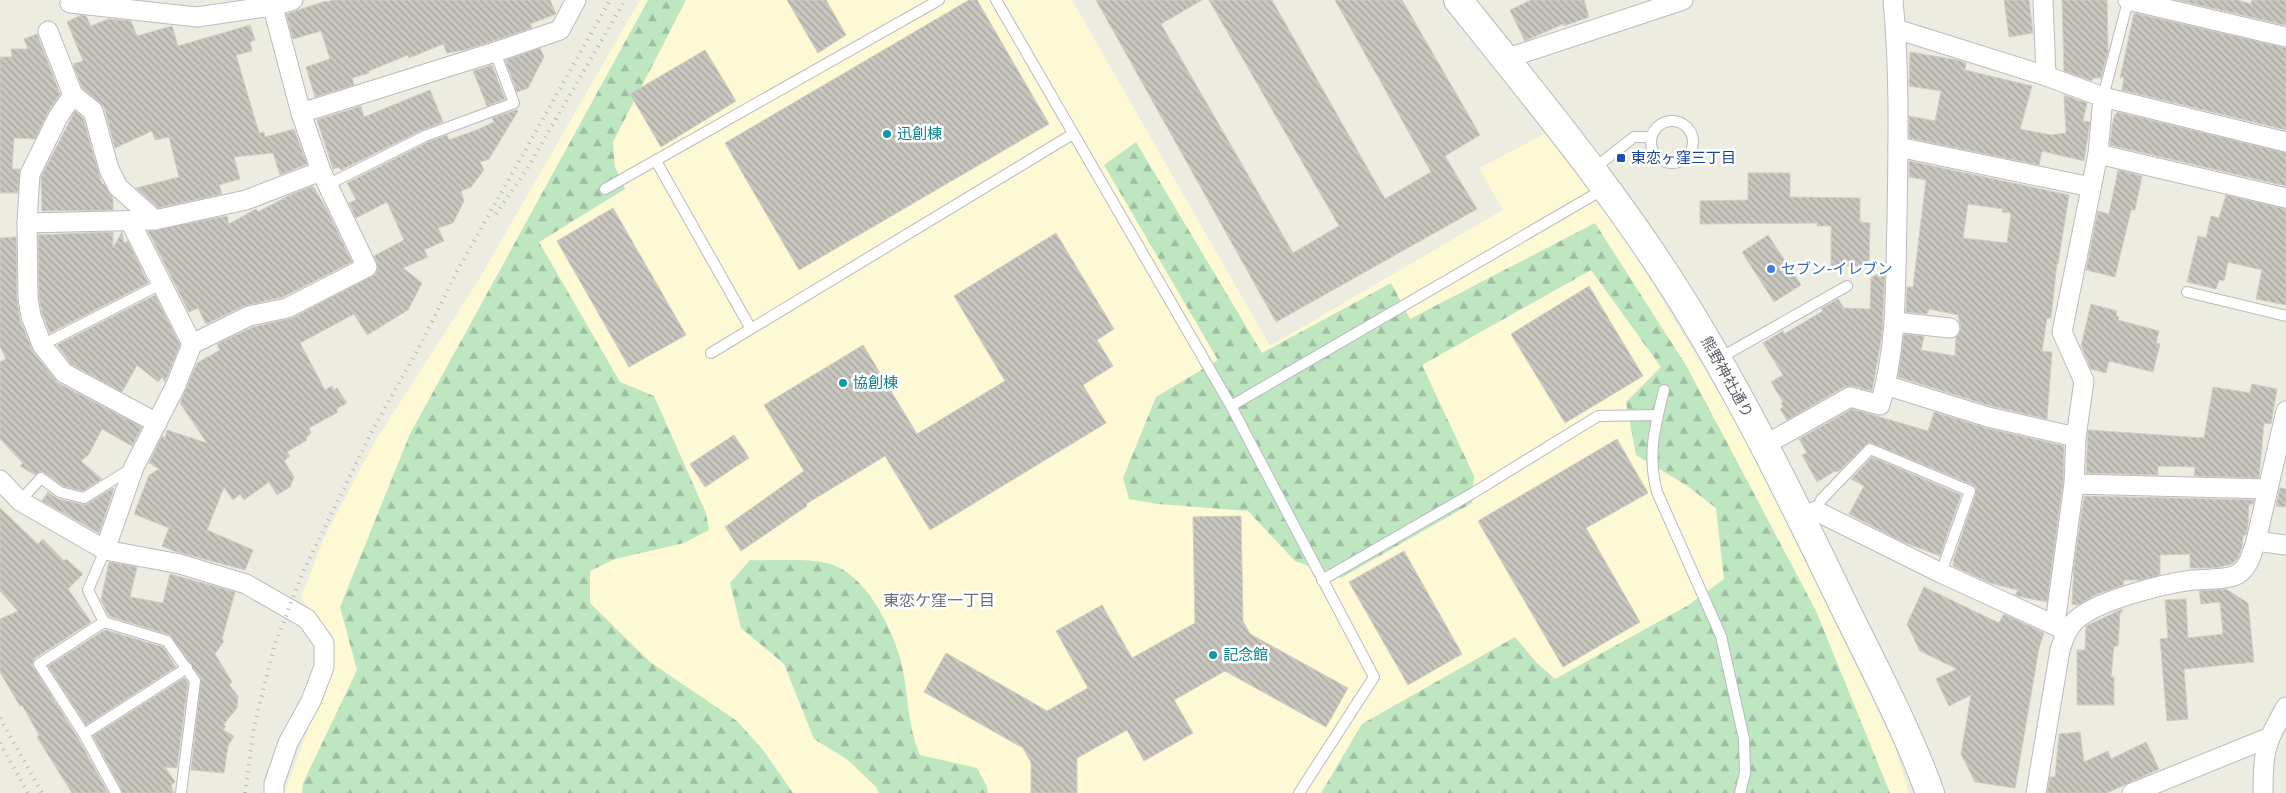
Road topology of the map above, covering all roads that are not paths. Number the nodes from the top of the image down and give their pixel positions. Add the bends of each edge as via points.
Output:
1 (293, 0) edge
2 (576, 0) edge
3 (939, 0) edge
4 (996, 0) edge
5 (1458, 0) edge
6 (1683, 0) edge
7 (1893, 0) edge
8 (2043, 0) edge
9 (2128, 0) edge
10 (70, 3) dead end
11 (272, 3) edge
12 (1896, 29) junction
13 (48, 31) dead end
14 (2286, 37) edge
15 (496, 52) junction
16 (1505, 58) junction
17 (2046, 76) junction
18 (73, 95) junction
19 (2103, 96) junction
20 (301, 113) junction
21 (1073, 134) junction
22 (1651, 137) junction
23 (2286, 142) edge
24 (1898, 147) junction
25 (2098, 154) junction
26 (656, 161) junction
27 (324, 178) junction
28 (1598, 179) junction
29 (2091, 187) junction
30 (605, 190) dead end
31 (2286, 198) edge
32 (155, 220) junction
33 (130, 221) junction
34 (27, 223) junction
35 (161, 284) junction
36 (1847, 286) dead end
37 (2187, 292) dead end
38 (2286, 316) edge
39 (1895, 322) junction
40 (751, 328) junction
41 (1950, 328) dead end
42 (192, 344) junction
43 (42, 345) junction
44 (711, 353) dead end
45 (1718, 360) junction
46 (1886, 385) junction
47 (1664, 390) dead end
48 (1231, 406) junction
49 (2286, 411) edge
50 (1658, 416) junction
51 (157, 423) junction
52 (2076, 436) junction
53 (1765, 445) junction
54 (134, 467) junction
55 (0, 480) edge
56 (2074, 484) junction
57 (2268, 489) junction
58 (20, 501) junction
59 (1809, 514) junction
60 (2256, 541) junction
61 (2286, 545) edge
62 (105, 550) junction
63 (1941, 573) junction
64 (1322, 580) junction
65 (104, 622) junction
66 (2061, 628) junction
67 (187, 668) junction
68 (2286, 707) edge
69 (84, 734) junction
70 (2268, 738) junction
71 (116, 793) edge
72 (181, 793) edge
73 (274, 793) edge
74 (1299, 793) edge
75 (1740, 793) edge
76 (1930, 793) edge
77 (2036, 793) edge
78 (2132, 793) edge
79 (2263, 793) edge

1 - 11 street
2 - 15 street via 560,30
3 - 26 lane
4 - 21 lane
5 - 16 main road, 熊野神社通り
6 - 16 street
7 - 12 street
8 - 17 street
9 - 14 street
9 - 19 lane
10 - 11 street via 197,17
11 - 20 street
12 - 17 street
12 - 24 street
13 - 18 street
15 - 20 street
15 - 27 lane via 514,103
16 - 28 main road, 熊野神社通り
17 - 19 street
18 - 32 street via 93,111 108,169 118,187
18 - 34 street via 58,117 30,174
19 - 23 street
19 - 25 street
20 - 27 street
21 - 40 lane
21 - 48 lane
22 - 22 lane via 1661,124 1676,122 1687,126 1693,146 1680,161 1666,162 1655,155
22 - 28 lane via 1634,137
24 - 29 street
24 - 39 street
25 - 29 street
25 - 31 street
26 - 30 lane
26 - 40 lane
27 - 32 street via 246,200
27 - 42 street via 367,267 287,308 249,316
28 - 45 main road, 熊野神社通り via 1658,263
28 - 48 lane
29 - 52 street via 2062,332 2084,381
32 - 33 street
33 - 34 street
33 - 35 street
34 - 43 street via 28,298
35 - 42 street
35 - 43 lane
36 - 45 lane
37 - 38 lane
39 - 41 street
39 - 46 street
40 - 44 lane
42 - 51 street
43 - 51 street via 64,373
45 - 53 main road, 熊野神社通り
46 - 52 street via 1988,417
46 - 53 street via 1880,406 1850,397
47 - 50 lane
48 - 64 lane
49 - 57 street
50 - 64 lane via 1598,416
50 - 75 lane via 1651,470 1657,492 1721,636 1744,739 1745,773
51 - 54 street
52 - 56 street
53 - 59 main road, 熊野神社通り
54 - 58 lane via 84,498 60,492 41,478
54 - 62 street
55 - 58 street
56 - 57 street
56 - 66 street
57 - 60 street
58 - 62 street
59 - 63 street
59 - 63 lane via 1870,449 1970,491
59 - 76 main road, 熊野神社通り
60 - 61 street
60 - 66 street via 2251,558 2239,574 2190,580 2130,595 2086,612
62 - 65 lane via 88,590
62 - 73 street via 180,564 246,584 307,619 324,643 324,667 311,701 288,743
63 - 66 street
64 - 74 lane via 1374,678
65 - 67 lane via 168,641
65 - 69 lane via 39,664
66 - 77 street
67 - 69 lane
67 - 72 lane via 195,681
68 - 70 street
69 - 71 lane
70 - 78 street
70 - 79 street via 2263,760

